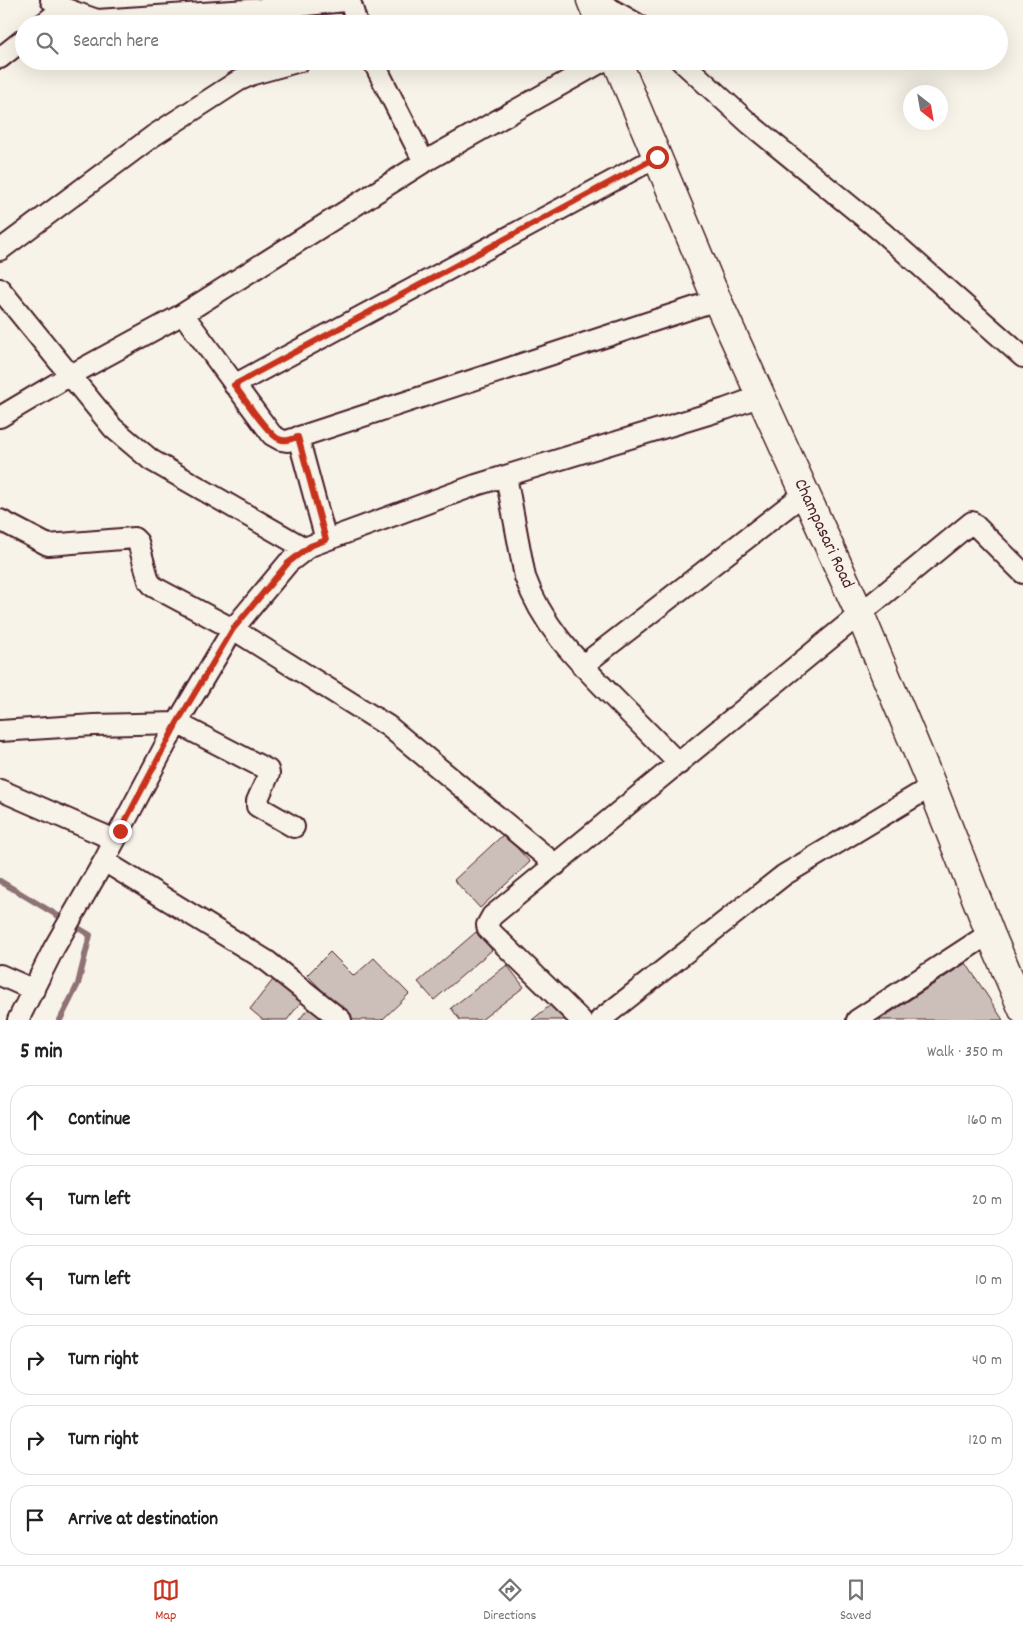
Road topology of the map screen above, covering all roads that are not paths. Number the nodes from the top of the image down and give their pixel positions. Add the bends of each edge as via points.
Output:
1 (591, 0) edge
2 (595, 0) edge
3 (57, 4) edge
4 (49, 15) edge
5 (84, 15) edge
6 (172, 15) edge
7 (354, 15) edge
8 (597, 15) edge
9 (621, 15) edge
10 (15, 46) edge
11 (0, 58) edge
12 (267, 70) edge
13 (378, 70) edge
14 (587, 70) edge
15 (621, 70) edge
16 (691, 70) edge
17 (657, 157) junction
18 (424, 162) junction
19 (0, 250) edge
20 (0, 289) edge
21 (717, 300) junction
22 (183, 314) junction
23 (1023, 356) edge
24 (70, 376) junction
25 (234, 385) junction
26 (761, 396) junction
27 (0, 417) edge
28 (298, 437) junction
29 (506, 476) junction
30 (804, 494) junction
31 (0, 520) edge
32 (326, 540) junction
33 (306, 549) junction
34 (1023, 573) edge
35 (860, 614) junction
36 (233, 629) junction
37 (582, 666) junction
38 (177, 723) junction
39 (0, 732) edge
40 (679, 764) junction
41 (932, 786) junction
42 (0, 790) edge
43 (294, 826) dead end
44 (115, 840) junction
45 (104, 861) junction
46 (556, 865) junction
47 (990, 933) junction
48 (0, 975) edge
49 (34, 990) junction
50 (1023, 1010) edge
51 (18, 1020) edge
52 (341, 1020) edge
53 (581, 1020) edge
54 (600, 1020) edge
55 (857, 1020) edge

1 - 8 main road
2 - 9 street
3 - 4 street
3 - 5 street
6 - 7 street via 345,1 351,4
10 - 11 street
12 - 19 street via 238,81 153,136
13 - 18 street
14 - 18 street
15 - 17 main road, Champasari Road
16 - 23 street
17 - 21 main road, Champasari Road
17 - 25 street
18 - 22 street
20 - 24 street
21 - 26 main road, Champasari Road
21 - 28 street
22 - 24 street
22 - 25 street
24 - 27 street
24 - 33 street via 113,428 151,460
25 - 28 street via 272,435 287,441
26 - 29 street
26 - 30 main road, Champasari Road
28 - 32 street
29 - 32 street
29 - 37 street via 530,590 546,622
30 - 35 main road, Champasari Road
30 - 37 street
31 - 36 street via 48,545 134,538 152,584
32 - 33 street
33 - 36 street via 288,563
34 - 35 street via 972,522
35 - 40 street
35 - 41 main road, Champasari Road
36 - 38 street
36 - 46 street via 388,726
37 - 40 street
38 - 39 street
38 - 43 street via 268,770 257,806
38 - 44 street
40 - 46 street
41 - 47 main road, Champasari Road
41 - 54 street via 784,875
42 - 44 street
44 - 45 street
45 - 49 street
45 - 52 street via 266,961
46 - 53 street via 492,916 487,927
47 - 50 main road, Champasari Road
47 - 55 street
48 - 49 street
49 - 51 street

